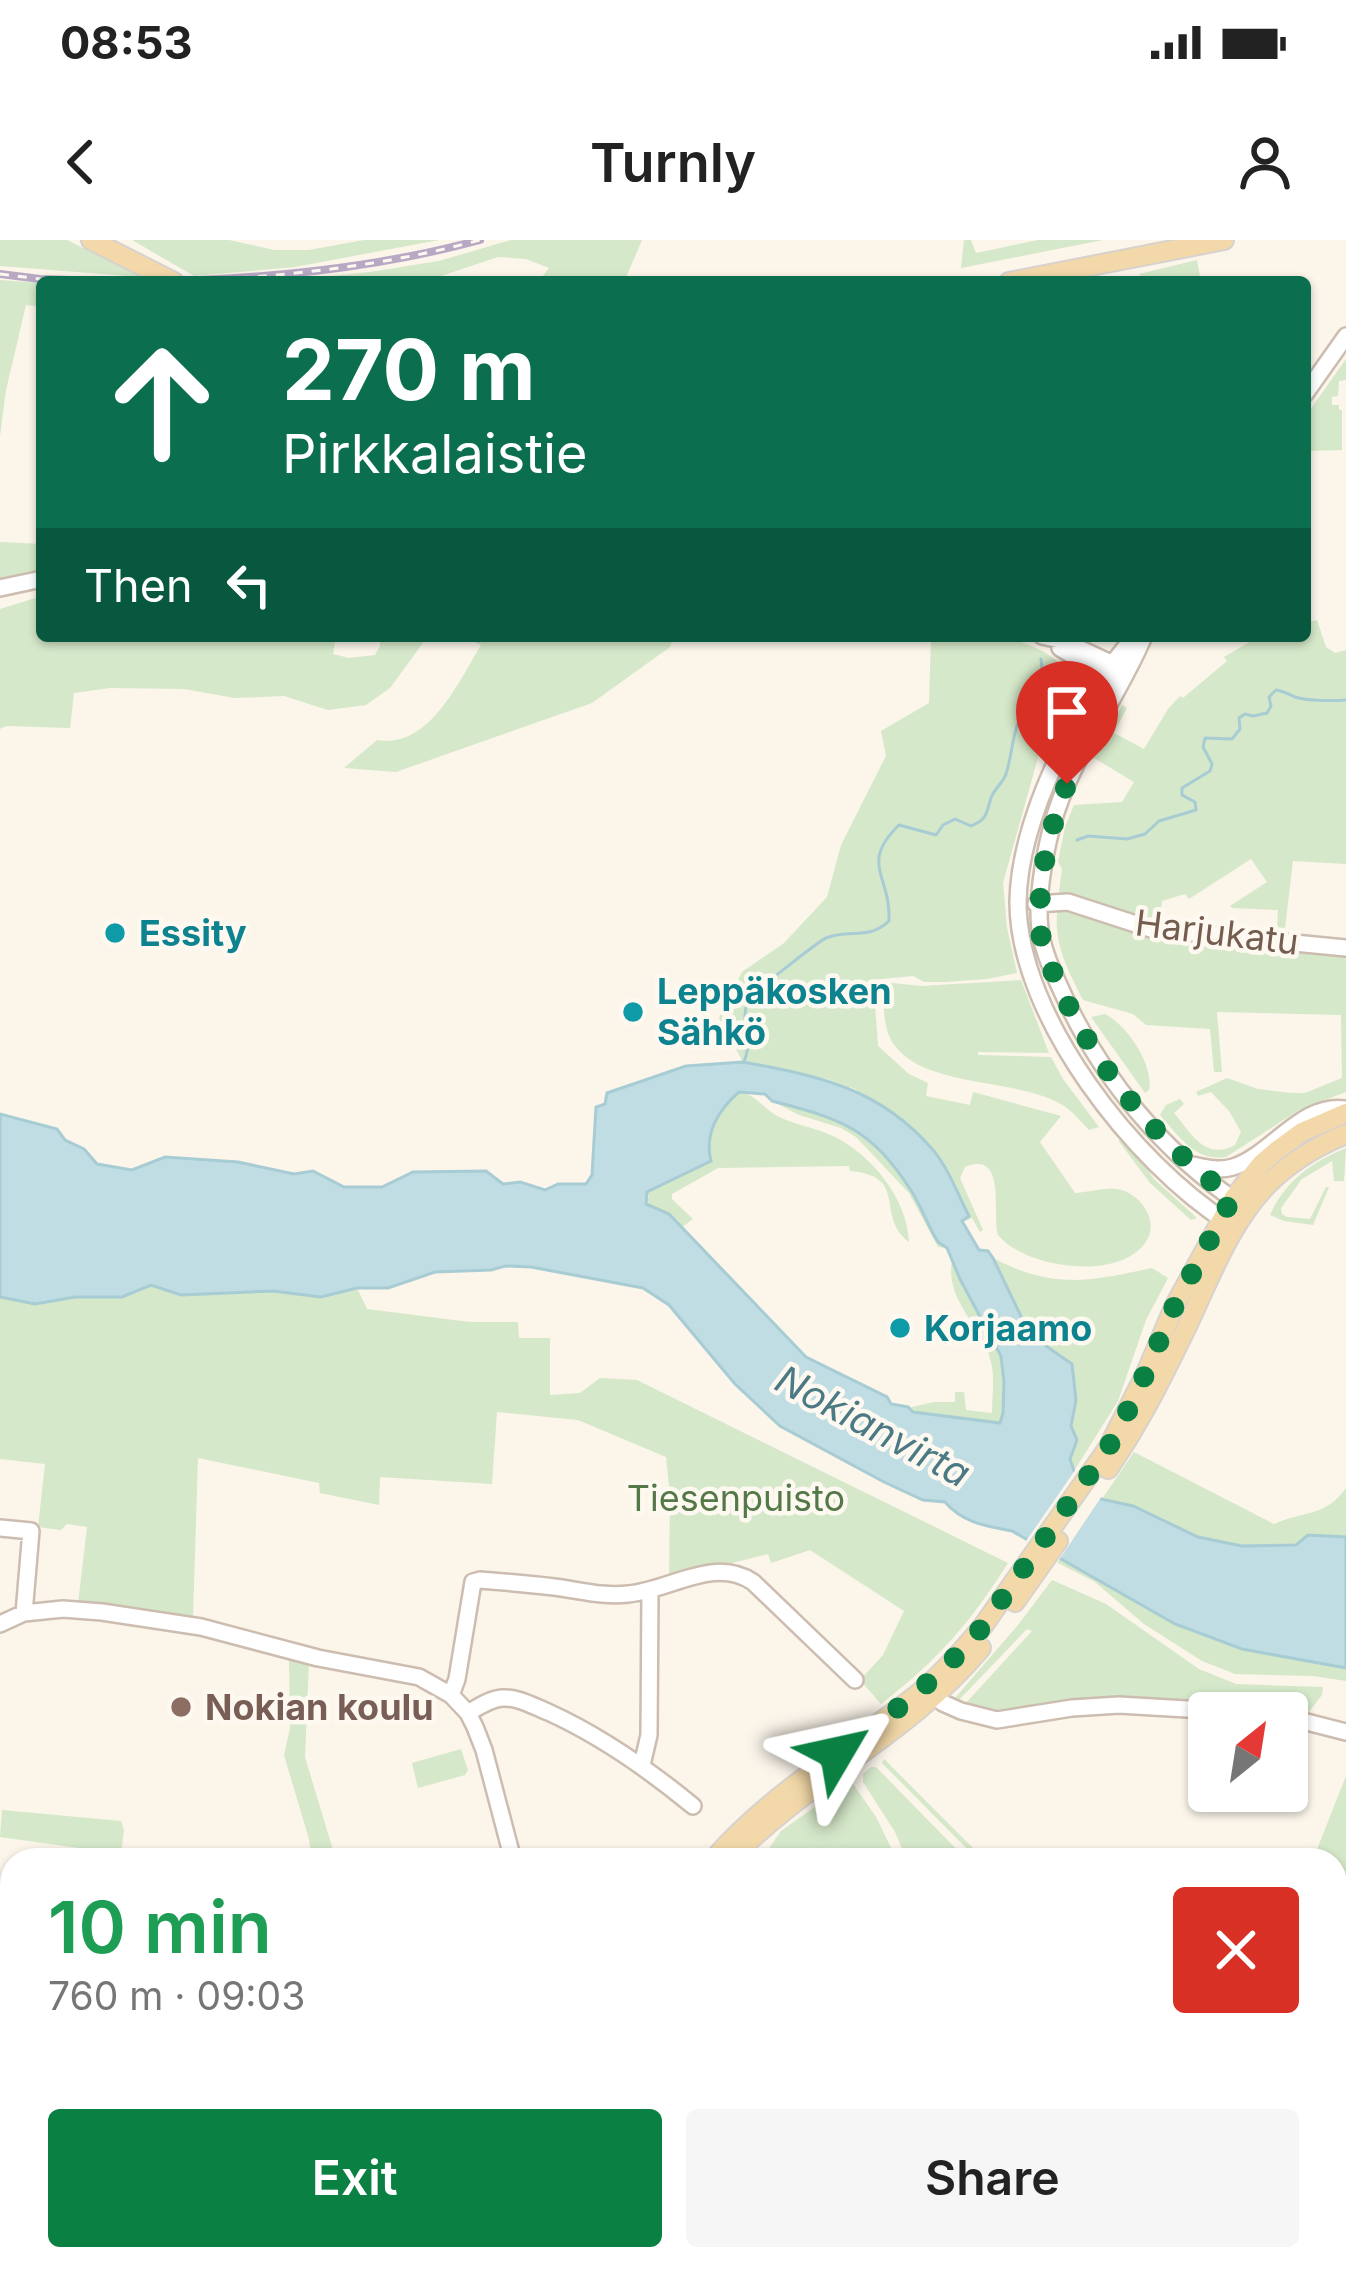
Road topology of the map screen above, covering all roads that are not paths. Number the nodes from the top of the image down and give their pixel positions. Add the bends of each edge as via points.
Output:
1 (91, 240) edge
2 (1224, 240) edge
3 (162, 276) edge
4 (1041, 276) edge
5 (1346, 336) edge
6 (1311, 386) edge
7 (36, 580) edge
8 (0, 589) edge
9 (1054, 642) edge
10 (1135, 642) edge
11 (1116, 673) junction
12 (1018, 902) junction
13 (1041, 904) junction
14 (1346, 948) edge
15 (1346, 1111) edge
16 (1346, 1134) edge
17 (1188, 1164) junction
18 (1240, 1204) junction
19 (1228, 1223) junction
20 (0, 1528) edge
21 (1027, 1574) junction
22 (650, 1592) junction
23 (24, 1613) junction
24 (0, 1624) edge
25 (855, 1680) dead end
26 (451, 1695) junction
27 (935, 1696) junction
28 (1188, 1709) edge
29 (467, 1713) junction
30 (1308, 1723) edge
31 (1346, 1732) edge
32 (642, 1765) junction
33 (693, 1806) dead end
34 (511, 1848) edge
35 (725, 1848) edge
36 (743, 1848) edge

1 - 3 main road
2 - 4 main road
5 - 6 street
7 - 8 street
9 - 11 street
10 - 11 street
11 - 12 street via 1054,766 1035,814
11 - 13 street via 1052,823
12 - 13 street, Harjukatu
12 - 19 street via 1040,996 1093,1090 1161,1169
13 - 14 street, Harjukatu via 1068,902 1151,929
13 - 17 street via 1040,932 1071,1011 1137,1112
15 - 17 street via 1316,1114 1238,1166
15 - 18 main road via 1262,1163
16 - 18 main road
17 - 18 street
18 - 19 main road
19 - 21 main road via 1156,1389
20 - 23 street via 31,1531
21 - 27 main road via 979,1651
21 - 35 main road via 931,1682
22 - 25 street via 714,1572 740,1573
22 - 26 street via 608,1596 473,1582
22 - 32 street
23 - 24 street
23 - 26 street via 82,1610 201,1627 419,1677
26 - 29 street
27 - 28 street via 997,1720 1119,1705
27 - 36 main road
29 - 32 street via 518,1699
29 - 34 street
30 - 31 street
32 - 33 street

